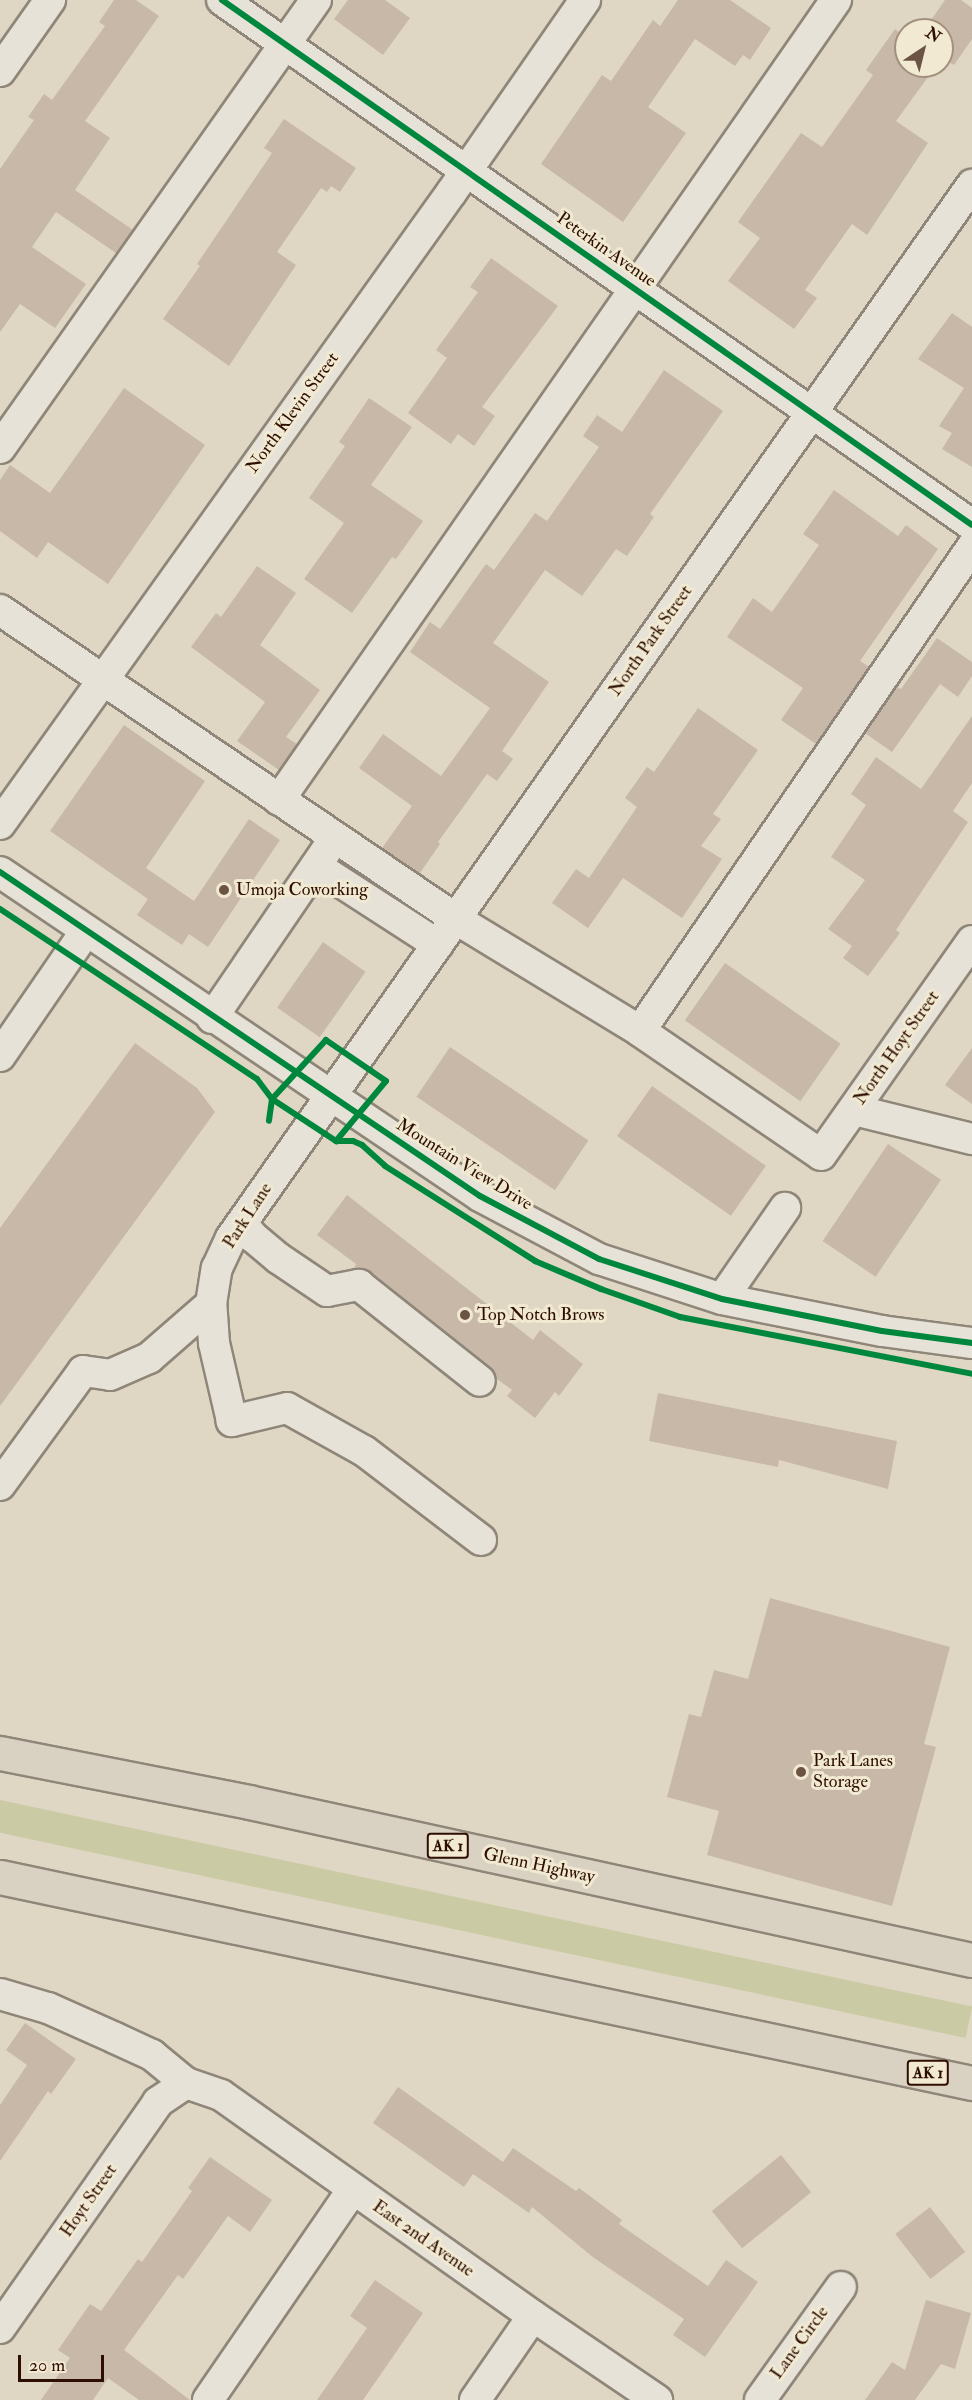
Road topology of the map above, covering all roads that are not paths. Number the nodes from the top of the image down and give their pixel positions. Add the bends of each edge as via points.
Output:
1 (50, 0) edge
2 (222, 0) edge
3 (316, 0) edge
4 (585, 0) edge
5 (836, 0) edge
6 (286, 44) junction
7 (0, 70) edge
8 (466, 171) junction
9 (972, 185) edge
10 (635, 289) junction
11 (812, 413) junction
12 (0, 448) edge
13 (972, 525) edge
14 (972, 547) edge
15 (0, 610) edge
16 (102, 678) junction
17 (279, 800) junction
18 (0, 824) edge
19 (335, 838) junction
20 (316, 866) junction
21 (0, 872) edge
22 (456, 920) junction
23 (86, 931) junction
24 (972, 941) edge
25 (438, 945) junction
26 (212, 1018) junction
27 (640, 1031) junction
28 (0, 1056) edge
29 (331, 1098) junction
30 (854, 1110) junction
31 (972, 1139) edge
32 (785, 1208) dead end
33 (242, 1223) junction
34 (722, 1299) junction
35 (212, 1304) junction
36 (972, 1343) edge
37 (480, 1381) dead end
38 (0, 1485) edge
39 (481, 1540) dead end
40 (0, 1739) edge
41 (0, 1754) edge
42 (249, 1802) junction
43 (0, 1877) edge
44 (0, 1889) edge
45 (115, 1902) junction
46 (972, 1960) edge
47 (0, 1994) edge
48 (186, 2083) junction
49 (972, 2083) edge
50 (353, 2189) junction
51 (841, 2287) dead end
52 (533, 2316) junction
53 (0, 2328) edge
54 (207, 2400) edge
55 (475, 2400) edge
56 (657, 2400) edge
57 (760, 2400) edge

1 - 7 street
2 - 6 street, Peterkin Avenue
3 - 6 street
4 - 8 street, North Klevin Street
5 - 10 street
6 - 8 street, Peterkin Avenue
6 - 12 street
8 - 10 street, Peterkin Avenue
8 - 16 street, North Klevin Street
9 - 11 street, North Park Street
10 - 11 street, Peterkin Avenue
10 - 17 street
11 - 13 street, Peterkin Avenue
11 - 22 street, North Park Street
14 - 27 street
15 - 16 street
16 - 17 street
16 - 18 street, North Klevin Street
17 - 19 street
19 - 20 street
19 - 22 street
20 - 25 street
20 - 26 street
21 - 23 street, Mountain View Drive
22 - 25 street, North Park Street
22 - 27 street
23 - 26 street, Mountain View Drive
23 - 28 street
24 - 30 street, North Hoyt Street
25 - 29 street, North Park Street
26 - 29 street, Mountain View Drive
27 - 30 street, North Hoyt Street via 821,1155
29 - 33 street, Park Lane
29 - 34 street, Mountain View Drive via 480,1197 599,1260
30 - 31 street
32 - 34 street
33 - 35 street, Park Lane via 217,1268
33 - 37 street via 278,1258 327,1291 359,1285
34 - 36 street, Mountain View Drive via 882,1331
35 - 38 street via 149,1358 110,1375 83,1371
35 - 39 street, Park Lane via 214,1343 232,1421 287,1408 364,1451
40 - 42 highway
41 - 42 highway, Glenn Highway / AK 1
42 - 46 highway, Glenn Highway / AK 1
43 - 45 highway, AK 1
44 - 45 highway
45 - 49 highway, AK 1
47 - 48 street, East 2nd Avenue via 48,2008 153,2055
48 - 50 street, East 2nd Avenue via 221,2096
48 - 53 street, Hoyt Street via 158,2102
50 - 52 street, East 2nd Avenue
50 - 54 street
51 - 57 street, Lane Circle
52 - 55 street
52 - 56 street, East 2nd Avenue

